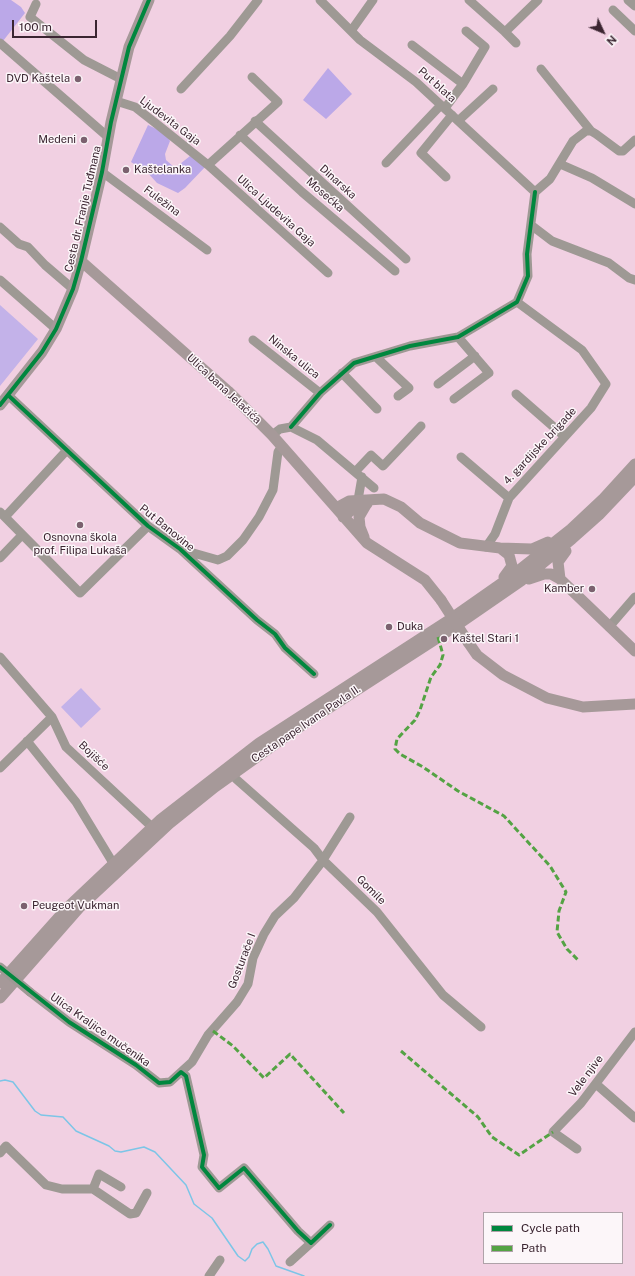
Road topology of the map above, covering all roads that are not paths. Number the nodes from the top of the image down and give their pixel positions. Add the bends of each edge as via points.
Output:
1 (149, 0) edge
2 (258, 0) edge
3 (320, 0) edge
4 (373, 0) edge
5 (469, 0) edge
6 (538, 0) edge
7 (628, 0) edge
8 (36, 4) dead end
9 (635, 6) edge
10 (612, 10) dead end
11 (466, 31) dead end
12 (635, 31) edge
13 (351, 32) junction
14 (505, 32) junction
15 (0, 43) edge
16 (516, 43) dead end
17 (412, 45) dead end
18 (541, 69) dead end
19 (252, 77) dead end
20 (121, 79) junction
21 (464, 84) junction
22 (181, 89) dead end
23 (493, 89) dead end
24 (116, 101) junction
25 (443, 107) junction
26 (455, 118) junction
27 (255, 121) junction
28 (591, 131) junction
29 (240, 135) junction
30 (108, 137) junction
31 (634, 142) edge
32 (386, 163) dead end
33 (560, 164) junction
34 (208, 165) junction
35 (102, 172) junction
36 (446, 177) dead end
37 (535, 192) junction
38 (635, 204) edge
39 (531, 225) junction
40 (0, 227) edge
41 (207, 250) dead end
42 (406, 259) dead end
43 (81, 261) junction
44 (395, 271) dead end
45 (328, 273) dead end
46 (0, 280) edge
47 (635, 280) edge
48 (73, 289) junction
49 (517, 302) junction
50 (56, 329) junction
51 (458, 337) junction
52 (253, 340) dead end
53 (475, 356) junction
54 (376, 357) junction
55 (342, 373) junction
56 (438, 384) dead end
57 (320, 393) junction
58 (516, 394) dead end
59 (9, 396) junction
60 (398, 396) dead end
61 (454, 399) dead end
62 (0, 405) edge
63 (377, 410) dead end
64 (421, 426) dead end
65 (291, 427) junction
66 (272, 435) junction
67 (564, 436) junction
68 (282, 446) junction
69 (68, 450) junction
70 (461, 457) dead end
71 (635, 464) edge
72 (359, 474) junction
73 (635, 477) edge
74 (375, 493) junction
75 (509, 498) junction
76 (362, 503) junction
77 (339, 512) junction
78 (2, 514) edge
79 (148, 526) junction
80 (572, 534) junction
81 (22, 535) junction
82 (367, 543) junction
83 (486, 547) junction
84 (500, 548) junction
85 (180, 549) junction
86 (0, 558) edge
87 (560, 579) junction
88 (521, 581) junction
89 (489, 592) junction
90 (635, 597) edge
91 (609, 627) junction
92 (635, 652) edge
93 (0, 657) edge
94 (314, 674) dead end
95 (635, 704) edge
96 (52, 717) junction
97 (27, 741) junction
98 (0, 768) edge
99 (236, 779) dead end
100 (350, 817) dead end
101 (152, 826) junction
102 (322, 860) junction
103 (113, 863) junction
104 (0, 967) edge
105 (0, 983) edge
106 (0, 998) edge
107 (480, 1027) dead end
108 (635, 1032) edge
109 (181, 1072) junction
110 (596, 1084) junction
111 (635, 1118) edge
112 (577, 1149) dead end
113 (0, 1153) edge
114 (121, 1187) dead end
115 (93, 1189) junction
116 (147, 1193) dead end
117 (330, 1225) dead end
118 (311, 1243) junction
119 (220, 1260) dead end
120 (290, 1262) dead end
121 (210, 1276) edge

1 - 20 main road, Cesta dr. Franje Tuđmana via 129,47
2 - 22 street via 230,36
3 - 13 street, Put blata
4 - 13 street
5 - 14 street
6 - 14 street
7 - 9 street
8 - 20 street via 30,17 84,60
10 - 12 street
11 - 21 street via 485,48
13 - 25 street, Put blata
14 - 16 street
15 - 30 street
17 - 21 street
18 - 28 street
19 - 27 street via 278,102
20 - 24 main road, Cesta dr. Franje Tuđmana
21 - 25 street
23 - 26 street
24 - 30 main road, Cesta dr. Franje Tuđmana
24 - 34 street, Ljudevita Gaja via 135,107
25 - 26 street, Put blata
25 - 32 street
26 - 36 street via 421,153
26 - 37 street, Put blata
27 - 29 street
27 - 42 street, Dinarska
28 - 31 street via 619,151 623,151
28 - 33 street via 586,131 573,141
29 - 34 street
29 - 44 street, Mosećka
30 - 35 main road, Cesta dr. Franje Tuđmana
33 - 37 street via 550,179
33 - 38 street via 592,178
34 - 45 street, Ulica Ljudevita Gaja
35 - 41 street, Fuležina
35 - 43 main road, Cesta dr. Franje Tuđmana
37 - 39 street
39 - 47 street via 552,241 609,264
39 - 49 street via 527,254 528,276
40 - 48 street via 19,244 28,247 44,265
43 - 48 main road, Cesta dr. Franje Tuđmana
43 - 66 main road, Ulica bana Jelačića via 228,391
46 - 50 street
48 - 50 main road, Cesta dr. Franje Tuđmana
49 - 51 street
49 - 67 street, 4. gardijske brigade via 582,350 606,384 591,408
50 - 59 main road, Cesta dr. Franje Tuđmana
51 - 53 street
51 - 54 street via 410,346
52 - 57 street, Ninska ulica
53 - 56 street
53 - 61 street via 489,373
54 - 55 street via 354,363
54 - 60 street via 409,388
55 - 57 street
55 - 63 street
57 - 65 street
58 - 67 street
59 - 62 main road, Cesta dr. Franje Tuđmana
59 - 69 street, Put Banovine
64 - 72 street via 383,466 371,455
65 - 66 street via 280,429
65 - 72 street via 317,440
66 - 68 main road, Ulica bana Jelačića
67 - 75 street, 4. gardijske brigade
68 - 77 main road, Ulica bana Jelačića
68 - 85 street via 278,452 273,490 243,540 227,556 218,560
69 - 78 street
69 - 79 street, Put Banovine
70 - 75 street
71 - 80 main road, Cesta pape Ivana Pavla II.
72 - 74 street
72 - 76 street
73 - 80 main road, Cesta pape Ivana Pavla II. via 599,515
74 - 76 main road
74 - 83 main road via 391,501 420,524 450,539
75 - 83 street, 4. gardijske brigade via 495,534
76 - 77 main road via 353,510
76 - 82 main road via 360,527
77 - 82 main road, Ulica bana Jelačića
78 - 81 street
79 - 81 street via 80,593
79 - 85 street, Put Banovine
80 - 84 main road via 536,548
80 - 87 main road via 558,562
80 - 88 main road, Cesta pape Ivana Pavla II.
80 - 89 main road, Cesta pape Ivana Pavla II.
81 - 86 street
82 - 95 main road, Ulica bana Jelačića, bridge via 425,580 477,655 502,675 547,698 583,707
83 - 84 main road
84 - 89 main road via 509,555 512,566
85 - 94 street, Put Banovine
87 - 88 main road via 544,574
87 - 91 main road
88 - 106 main road, Cesta pape Ivana Pavla II. via 292,732 210,791 142,848 79,908
89 - 101 main road, Cesta pape Ivana Pavla II. via 260,743
90 - 91 street
91 - 92 main road
93 - 96 street, Bojišće
96 - 97 street
96 - 101 street, Bojišće via 66,747
97 - 98 street
97 - 103 street via 76,802
99 - 102 street, Gomile via 314,848
100 - 102 street, Gosturače I
101 - 103 main road, Cesta pape Ivana Pavla II.
102 - 107 street, Gomile via 377,912 443,995
102 - 109 street, Gosturače I via 294,898 275,916 253,958 248,984 237,1002 208,1035 192,1062
103 - 105 main road, Cesta pape Ivana Pavla II. via 68,907
104 - 109 street, Ulica Kraljice mučenika, bridge via 69,1022 136,1065 159,1084 170,1082
108 - 110 street, Vele njive
109 - 118 street via 186,1076 198,1127 204,1155 202,1167 219,1188 244,1168
110 - 111 street
110 - 112 street, Vele njive via 553,1132
113 - 115 street via 6,1146 46,1185 62,1189
114 - 115 street via 99,1174
115 - 116 street via 130,1214 136,1213
117 - 118 street
118 - 120 street
119 - 121 street

